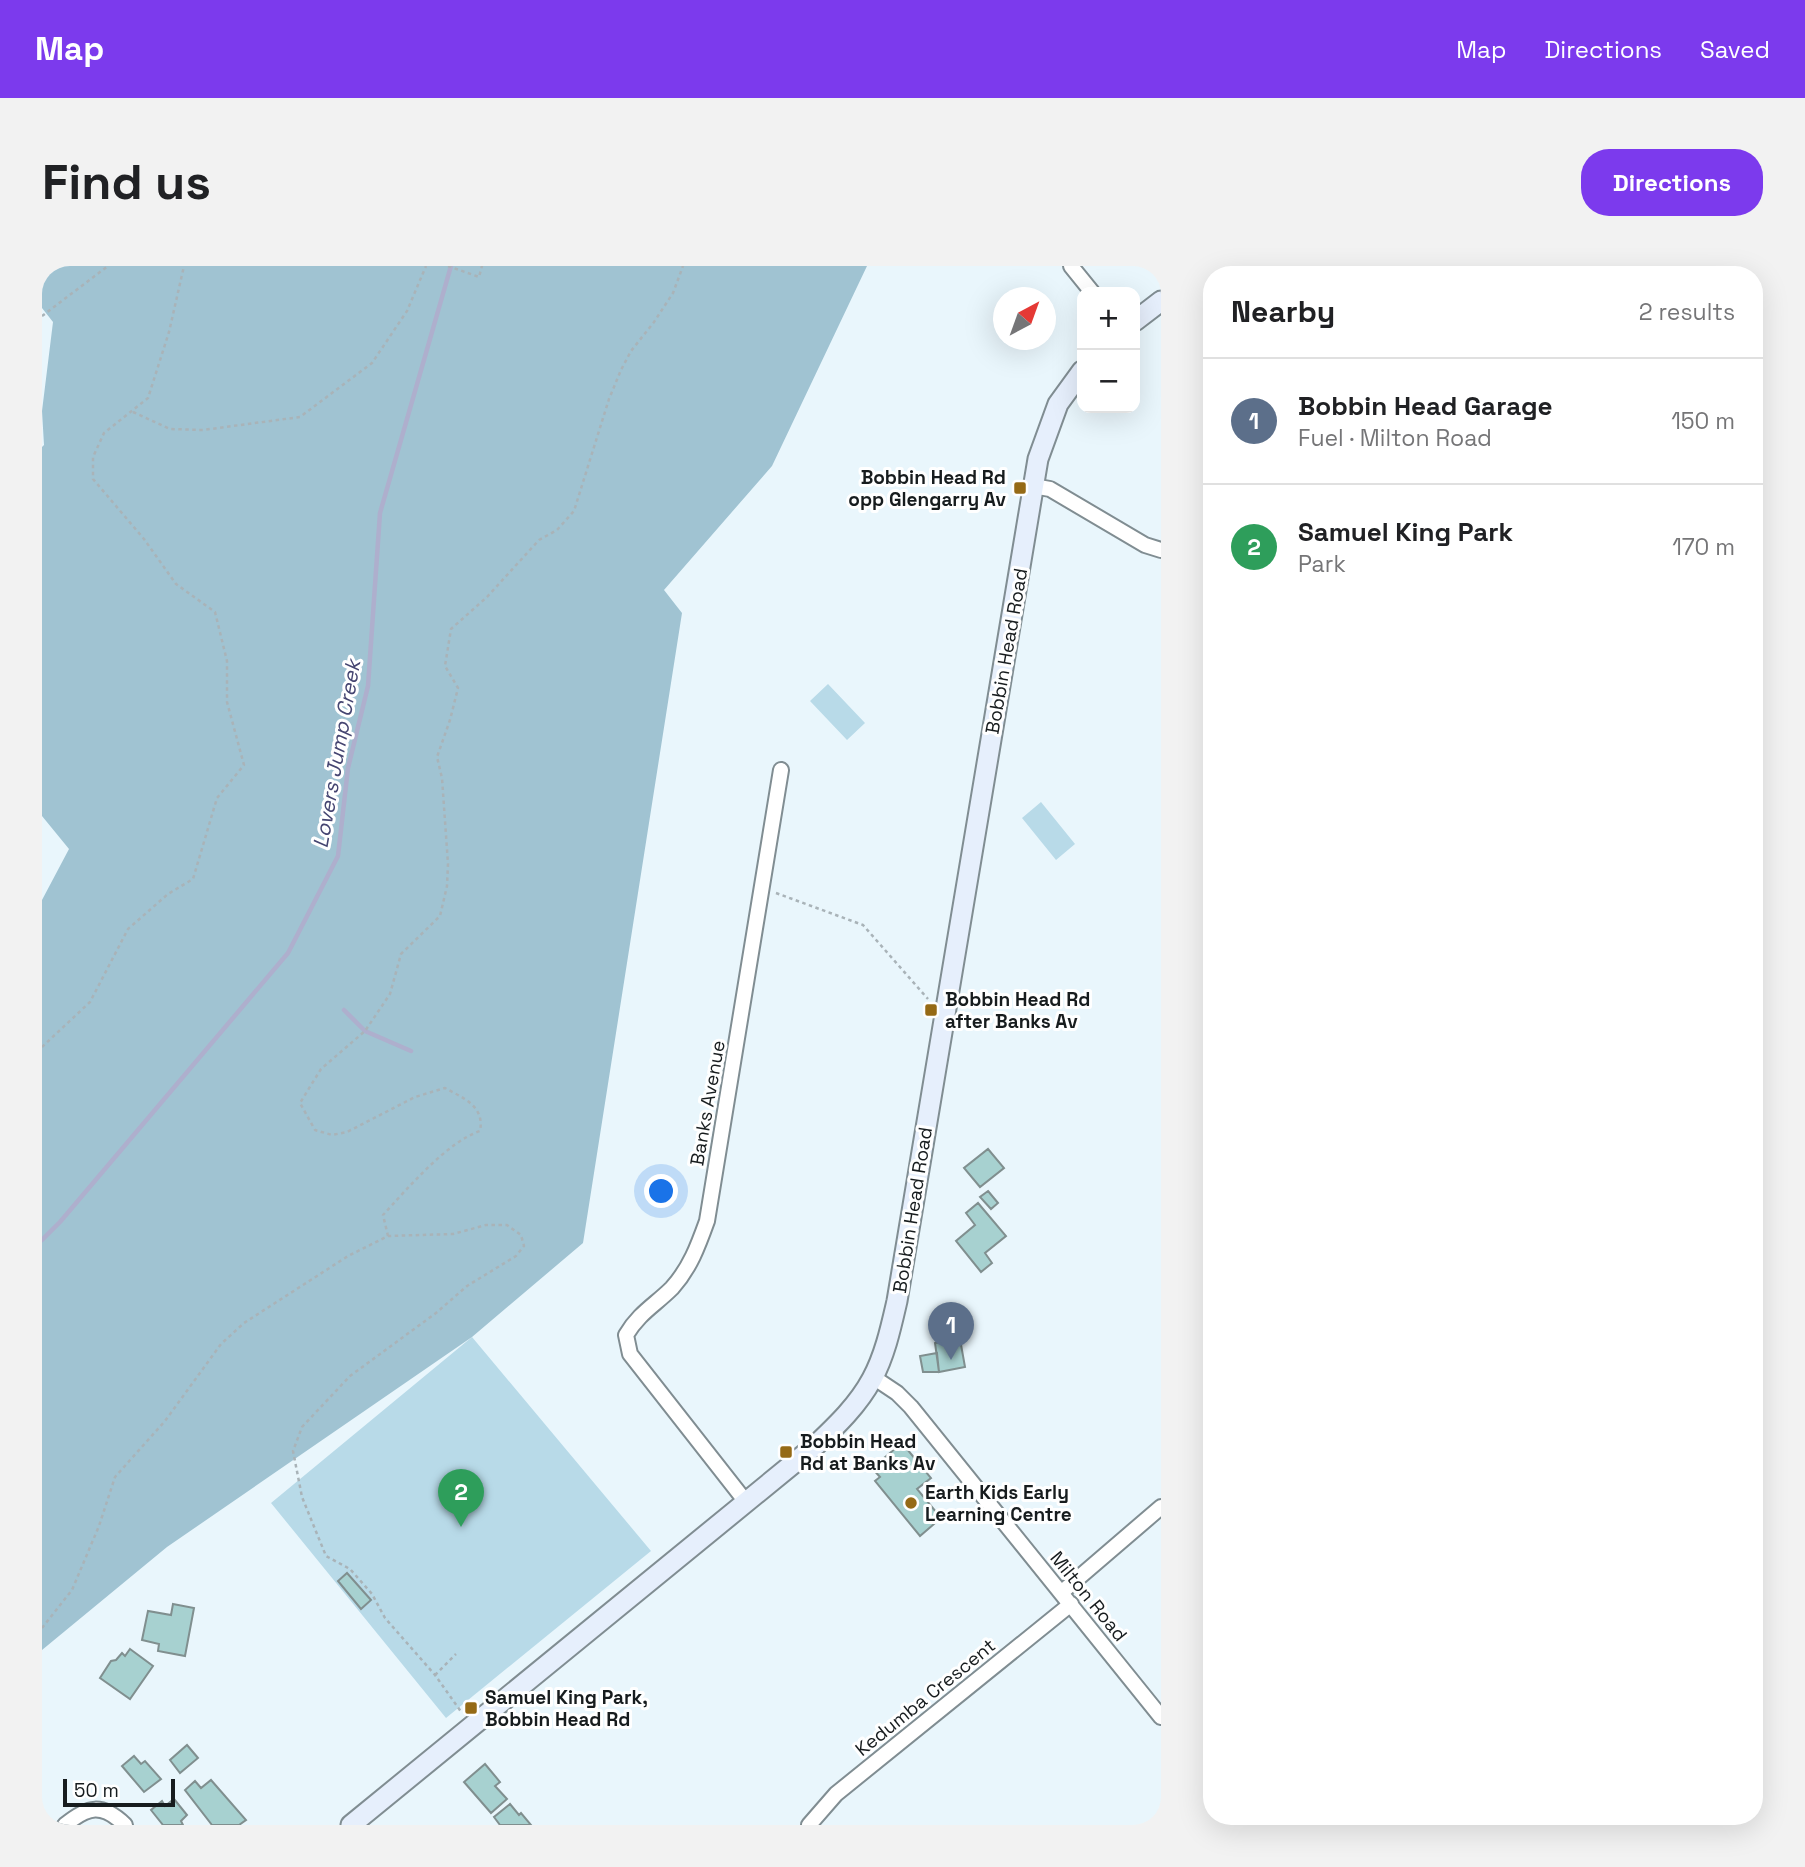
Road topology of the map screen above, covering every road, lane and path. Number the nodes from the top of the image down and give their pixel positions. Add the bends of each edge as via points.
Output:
1 (108, 266) edge
2 (184, 266) edge
3 (426, 266) edge
4 (448, 266) edge
5 (482, 266) edge
6 (683, 266) edge
7 (1071, 266) edge
8 (1088, 287) edge
9 (1161, 300) edge
10 (42, 316) edge
11 (1140, 317) edge
12 (1077, 378) edge
13 (133, 412) junction
14 (1033, 486) junction
15 (1161, 550) edge
16 (781, 770) dead end
17 (763, 888) junction
18 (928, 999) dead end
19 (42, 1047) edge
20 (388, 1236) junction
21 (873, 1377) junction
22 (746, 1502) junction
23 (1161, 1507) edge
24 (1066, 1598) junction
25 (42, 1628) edge
26 (456, 1654) dead end
27 (435, 1675) junction
28 (1161, 1717) edge
29 (473, 1726) junction
30 (65, 1825) edge
31 (125, 1825) edge
32 (351, 1825) edge
33 (809, 1825) edge

1 - 10 path
2 - 13 path via 148,398
3 - 13 path via 407,311 372,363 300,417 203,430 170,429
4 - 5 path via 479,277
6 - 20 path via 673,293 631,351 608,399 574,511 451,629 446,666 458,688 437,757 448,864 440,916 401,954 390,994 365,1031 321,1069 300,1103 315,1130 332,1135 445,1088 474,1104 482,1122 480,1130 456,1142 383,1215
7 - 8 street
9 - 11 main road
12 - 14 main road, Bobbin Head Road via 1051,420
13 - 19 path via 104,433 93,457 93,479 176,584 215,612 227,661 227,702 244,765 218,798 193,879 128,929 90,1002
14 - 15 street via 1051,489 1144,545
14 - 21 main road, Bobbin Head Road via 897,1301
16 - 17 street, Banks Avenue
17 - 18 path via 863,925
17 - 22 street, Banks Avenue via 707,1221 694,1258 672,1287 636,1318 626,1335 630,1354
20 - 25 path via 348,1256 244,1323 221,1344 165,1421 115,1477 72,1591
20 - 27 path via 453,1234 485,1225 507,1225 521,1235 524,1245 516,1256 467,1286 350,1376 302,1427 293,1451 302,1497 326,1556 351,1569 385,1618
21 - 22 main road, Bobbin Head Road via 840,1422
21 - 24 street, Milton Road via 911,1406
22 - 29 main road, Bobbin Head Road
23 - 24 street, Kedumba Crescent
24 - 28 street, Milton Road
24 - 33 street, Kedumba Crescent via 836,1794
26 - 27 path
27 - 29 path
29 - 32 main road, Bobbin Head Road
30 - 31 street via 88,1809 114,1815

